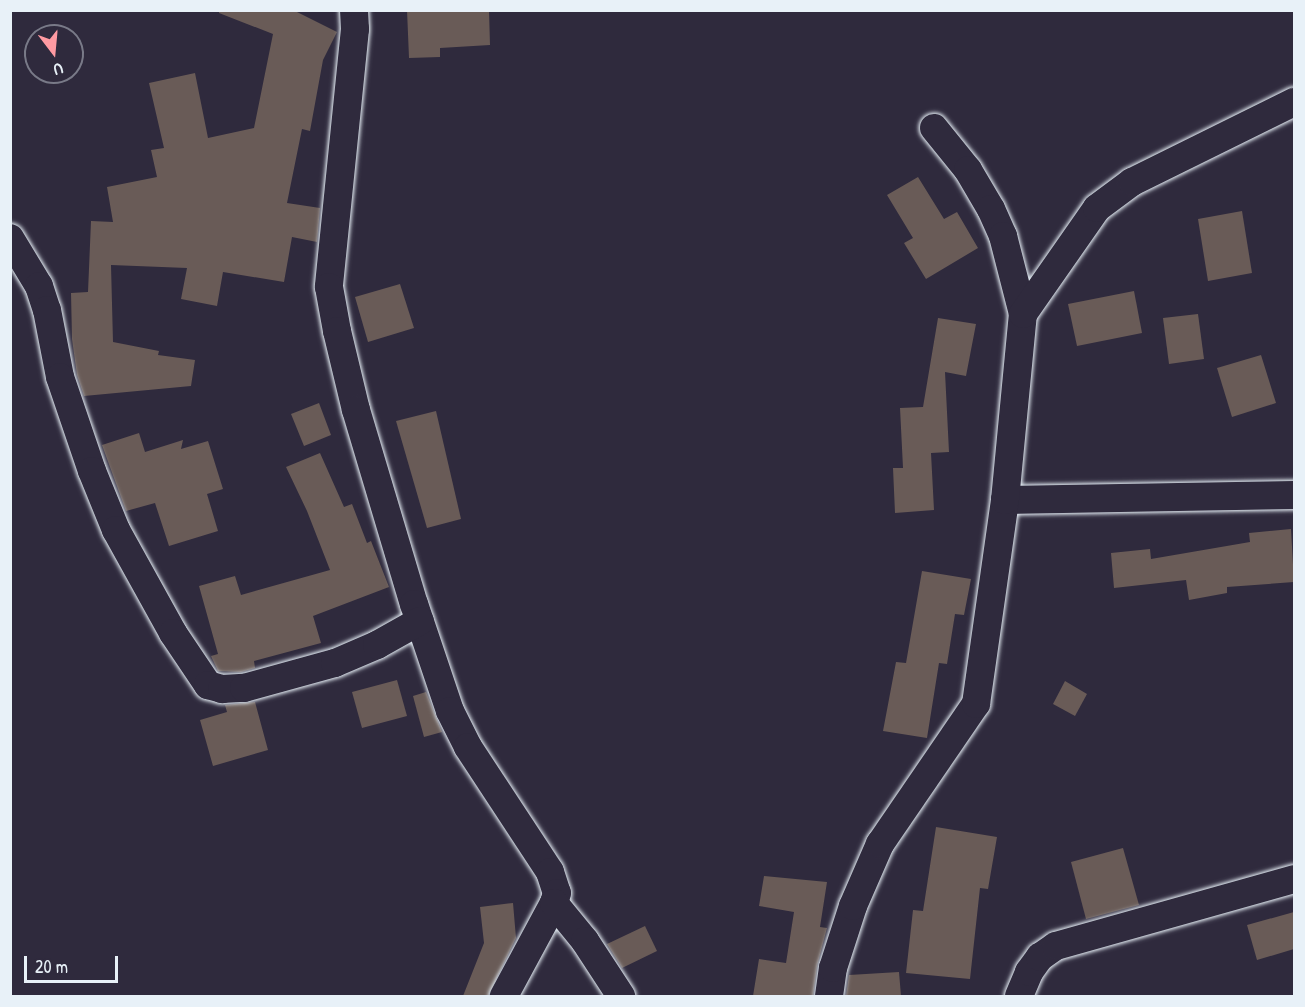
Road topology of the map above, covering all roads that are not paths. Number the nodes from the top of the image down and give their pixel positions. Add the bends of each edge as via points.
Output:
1 (354, 10) edge
2 (1294, 102) edge
3 (934, 128) dead end
4 (10, 238) edge
5 (1023, 314) junction
6 (1294, 495) edge
7 (1005, 500) junction
8 (420, 621) junction
9 (1294, 879) edge
10 (554, 903) junction
11 (504, 996) edge
12 (621, 996) edge
13 (829, 996) edge
14 (1019, 996) edge

1 - 8 street via 329,287 356,410
2 - 5 street via 1132,182 1096,208
3 - 5 street via 968,170 991,209 1003,236
4 - 8 street via 39,286 60,377 116,530 173,633 208,685 244,688 335,663
5 - 7 street
6 - 7 street
7 - 13 street via 976,704 880,844 853,906 833,968
8 - 10 street via 450,711 468,747 550,872 557,893
9 - 14 street via 1056,946 1040,957
10 - 11 street
10 - 12 street

